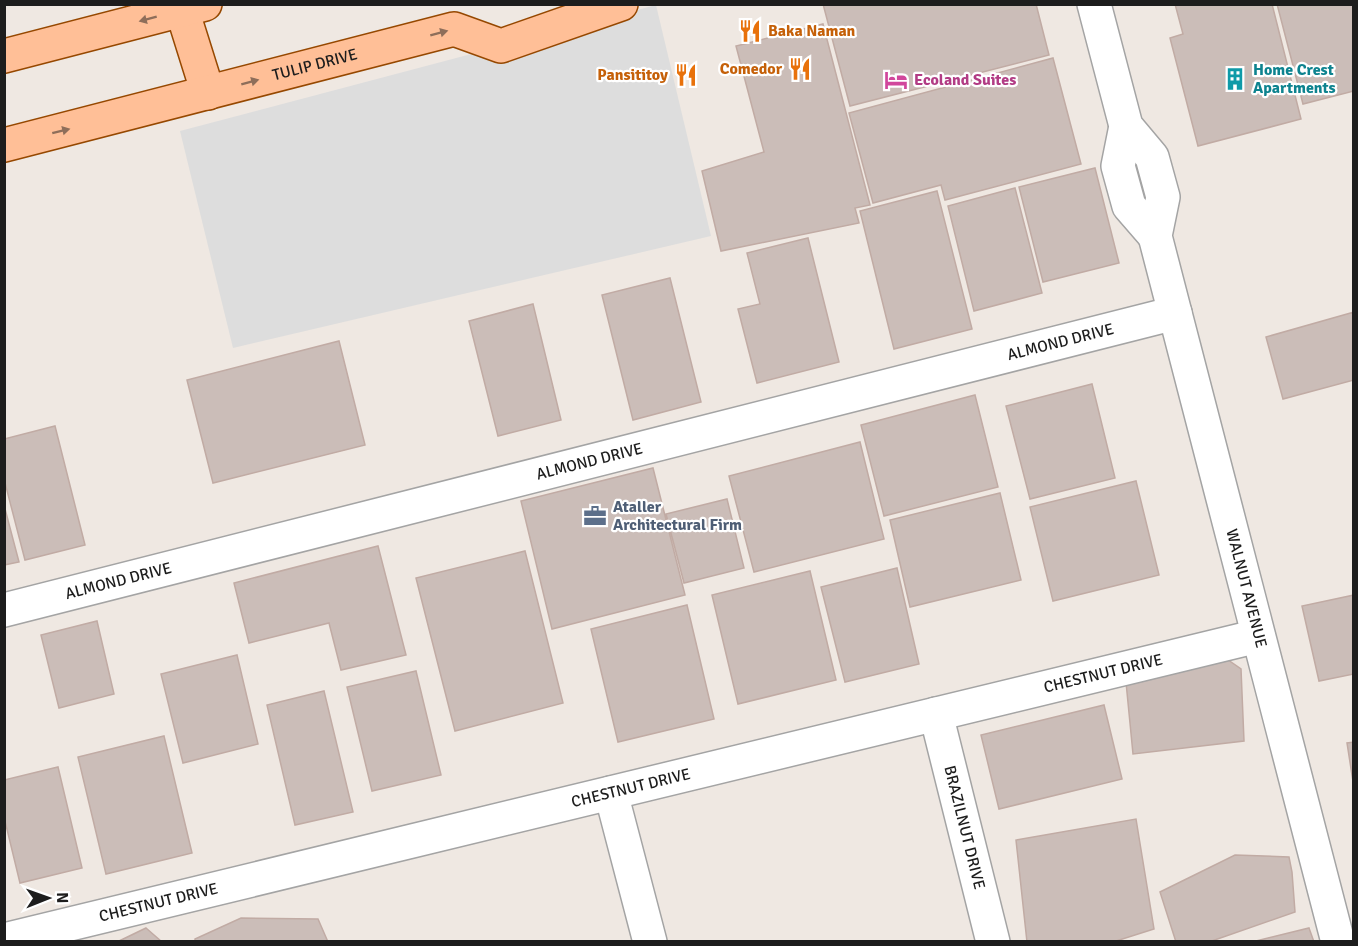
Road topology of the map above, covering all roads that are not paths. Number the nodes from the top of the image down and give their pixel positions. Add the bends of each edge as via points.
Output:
1 (621, 4) edge
2 (1094, 4) edge
3 (189, 6) edge
4 (4, 56) edge
5 (208, 93) junction
6 (4, 145) edge
7 (1175, 313) junction
8 (4, 610) edge
9 (1258, 636) junction
10 (936, 714) junction
11 (610, 793) junction
12 (4, 940) edge
13 (650, 942) edge
14 (993, 942) edge
15 (1338, 942) edge

5 -> 1 main road, TULIP DRIVE via 454,29 501,46
2 - 7 street, WALNUT AVENUE via 1126,126 1118,166 1129,206 1155,236
3 -> 4 main road
3 - 5 main road
6 -> 5 main road, TULIP DRIVE
7 - 8 street, ALMOND DRIVE
7 - 9 street, WALNUT AVENUE
9 - 10 street, CHESTNUT DRIVE
9 - 15 street, WALNUT AVENUE
10 - 11 street, CHESTNUT DRIVE
10 - 14 street, BRAZILNUT DRIVE
11 - 12 street, CHESTNUT DRIVE
11 - 13 street

